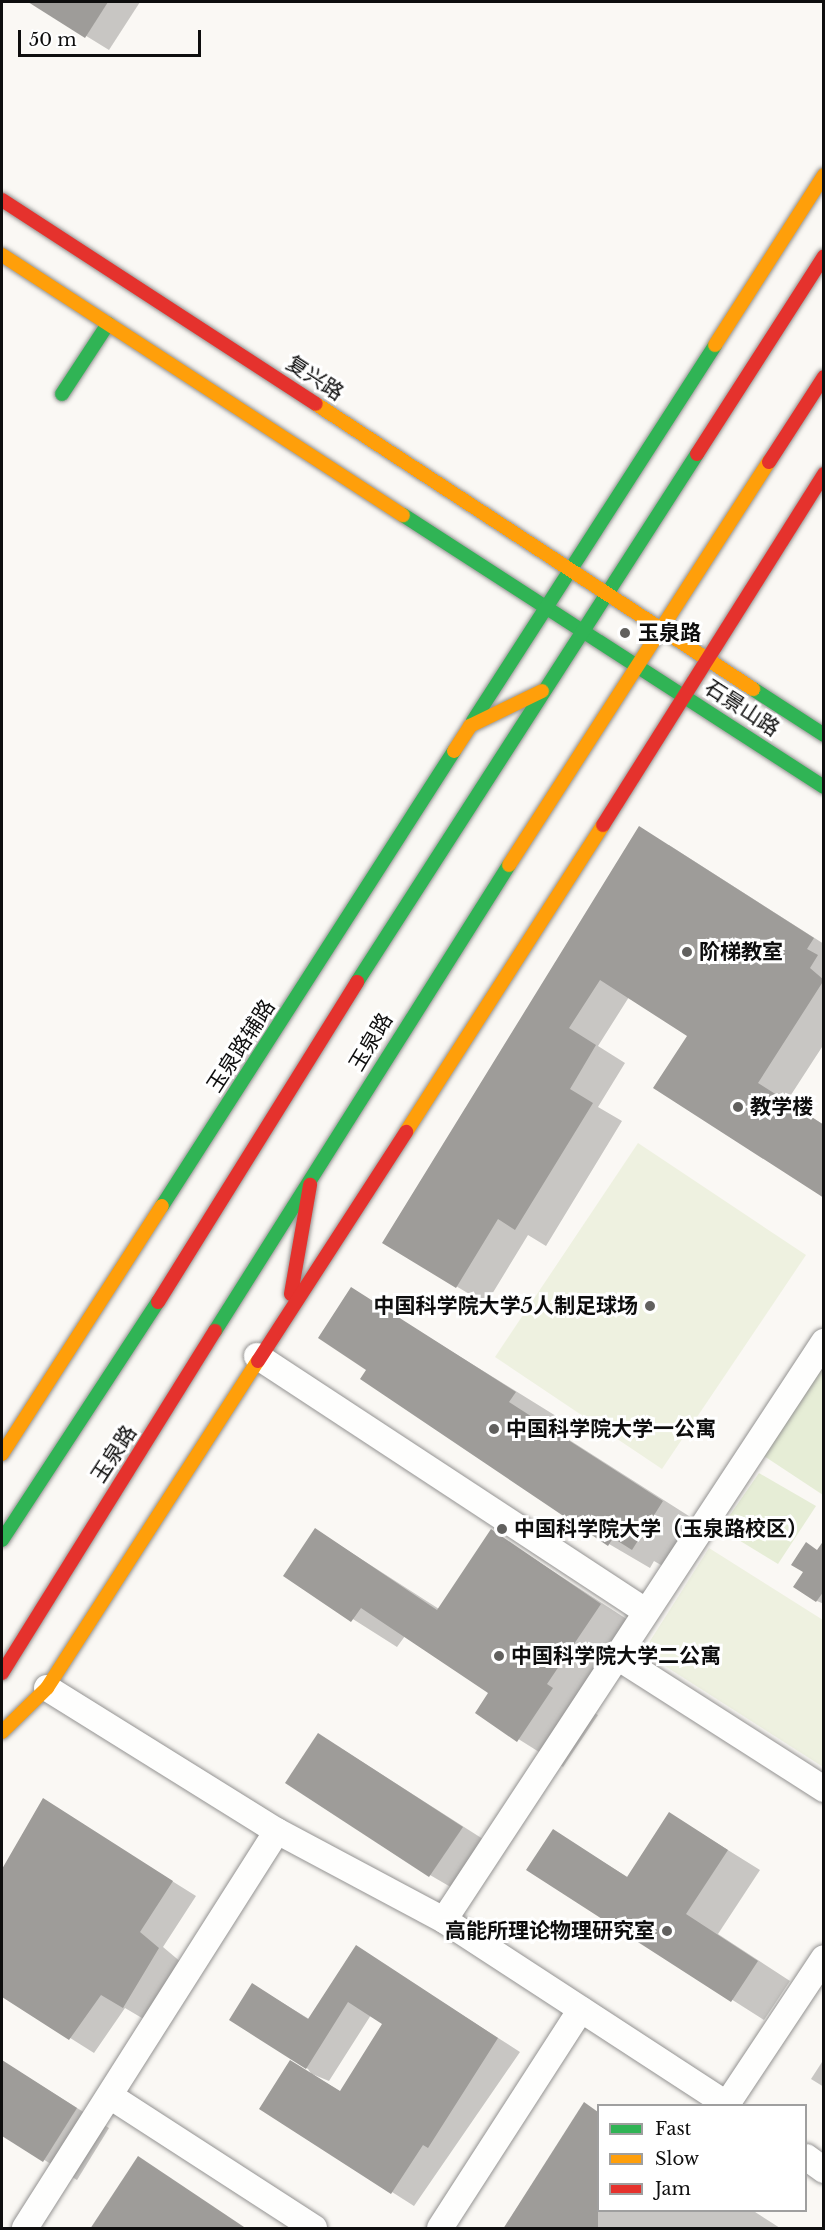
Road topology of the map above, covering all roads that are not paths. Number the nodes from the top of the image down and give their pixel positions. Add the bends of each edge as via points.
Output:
1 (824, 175) edge
2 (824, 192) edge
3 (2, 200) edge
4 (798, 216) junction
5 (2, 255) edge
6 (824, 256) edge
7 (108, 324) junction
8 (823, 377) edge
9 (62, 394) dead end
10 (824, 474) edge
11 (574, 570) junction
12 (606, 590) junction
13 (549, 609) junction
14 (662, 626) junction
15 (581, 630) junction
16 (707, 656) junction
17 (638, 665) junction
18 (542, 691) junction
19 (685, 696) junction
20 (470, 726) junction
21 (824, 735) edge
22 (824, 787) edge
23 (310, 1185) junction
24 (288, 1311) junction
25 (824, 1342) edge
26 (257, 1356) junction
27 (2, 1454) edge
28 (2, 1540) edge
29 (645, 1611) junction
30 (616, 1656) junction
31 (2, 1673) edge
32 (47, 1688) junction
33 (2, 1732) edge
34 (824, 1789) edge
35 (277, 1831) junction
36 (444, 1920) junction
37 (824, 1958) edge
38 (581, 2009) junction
39 (110, 2096) junction
40 (726, 2104) edge
41 (729, 2104) edge
42 (807, 2158) edge
43 (824, 2170) edge
44 (25, 2229) edge
45 (314, 2229) edge
46 (440, 2229) edge

1 - 4 main road
2 - 4 main road
3 - 11 main road, 复兴路
4 - 11 main road
5 - 7 main road
6 - 12 main road
7 - 9 main road
7 - 13 main road
8 - 14 main road, 玉泉路
10 - 16 main road
11 - 12 main road, 复兴路
11 - 13 main road
12 - 14 main road, 石景山路
12 - 15 main road
13 - 15 main road
13 - 20 main road
14 - 16 main road, 石景山路
14 - 17 main road, 玉泉路
15 - 17 main road, 石景山路
15 - 18 main road
16 - 19 main road
16 - 21 main road, 石景山路
17 - 19 main road, 石景山路
17 - 23 main road, 玉泉路 via 398,1036
18 - 20 main road
18 - 28 main road via 246,1154 179,1271
19 - 22 main road, 石景山路
19 - 24 main road
20 - 27 main road, 玉泉路辅路
23 - 24 main road
23 - 31 main road, 玉泉路
24 - 26 main road
25 - 29 street
26 - 29 street
26 - 32 main road
29 - 30 street
30 - 34 street
30 - 36 street
32 - 33 main road
32 - 35 street
35 - 36 street
35 - 39 street
36 - 38 street
37 - 41 street
38 - 40 street
38 - 46 street
39 - 44 street
39 - 45 street
42 - 43 street

